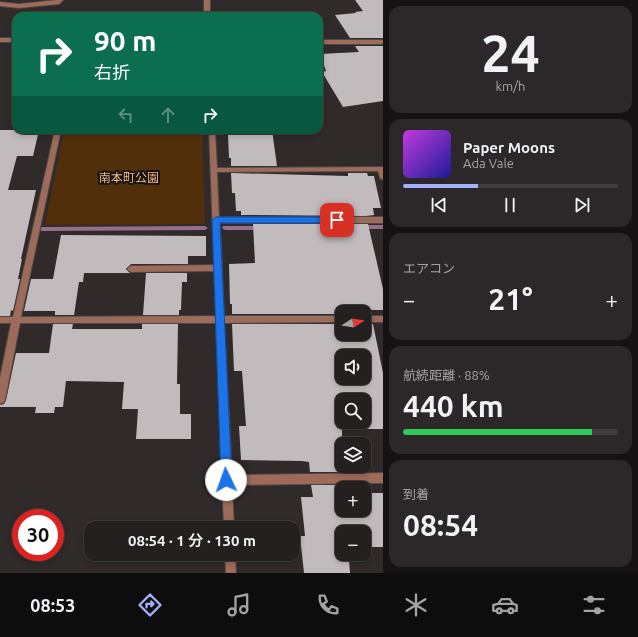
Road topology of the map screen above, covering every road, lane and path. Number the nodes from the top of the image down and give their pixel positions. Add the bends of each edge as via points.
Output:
1 (60, 0) edge
2 (207, 0) edge
3 (0, 4) edge
4 (207, 12) edge
5 (0, 40) edge
6 (12, 40) edge
7 (323, 42) edge
8 (383, 42) edge
9 (57, 134) edge
10 (212, 134) edge
11 (214, 170) junction
12 (383, 178) edge
13 (216, 220) junction
14 (383, 220) edge
15 (218, 268) junction
16 (131, 269) dead end
17 (335, 319) edge
18 (371, 319) edge
19 (383, 319) edge
20 (0, 320) edge
21 (16, 320) junction
22 (220, 320) junction
23 (0, 400) edge
24 (383, 478) edge
25 (226, 480) junction
26 (229, 521) edge
27 (230, 561) edge
28 (230, 573) edge

1 - 3 street via 19,6
2 - 4 street
5 - 6 street
7 - 8 street
9 - 21 street
10 - 11 street
11 - 12 street via 380,169
11 - 13 street
13 - 14 street
13 - 15 street
15 - 16 street
15 - 22 street
17 - 22 street
18 - 19 street
20 - 21 street
21 - 22 street
21 - 23 street
22 - 25 street
24 - 25 street
25 - 26 street
27 - 28 street

